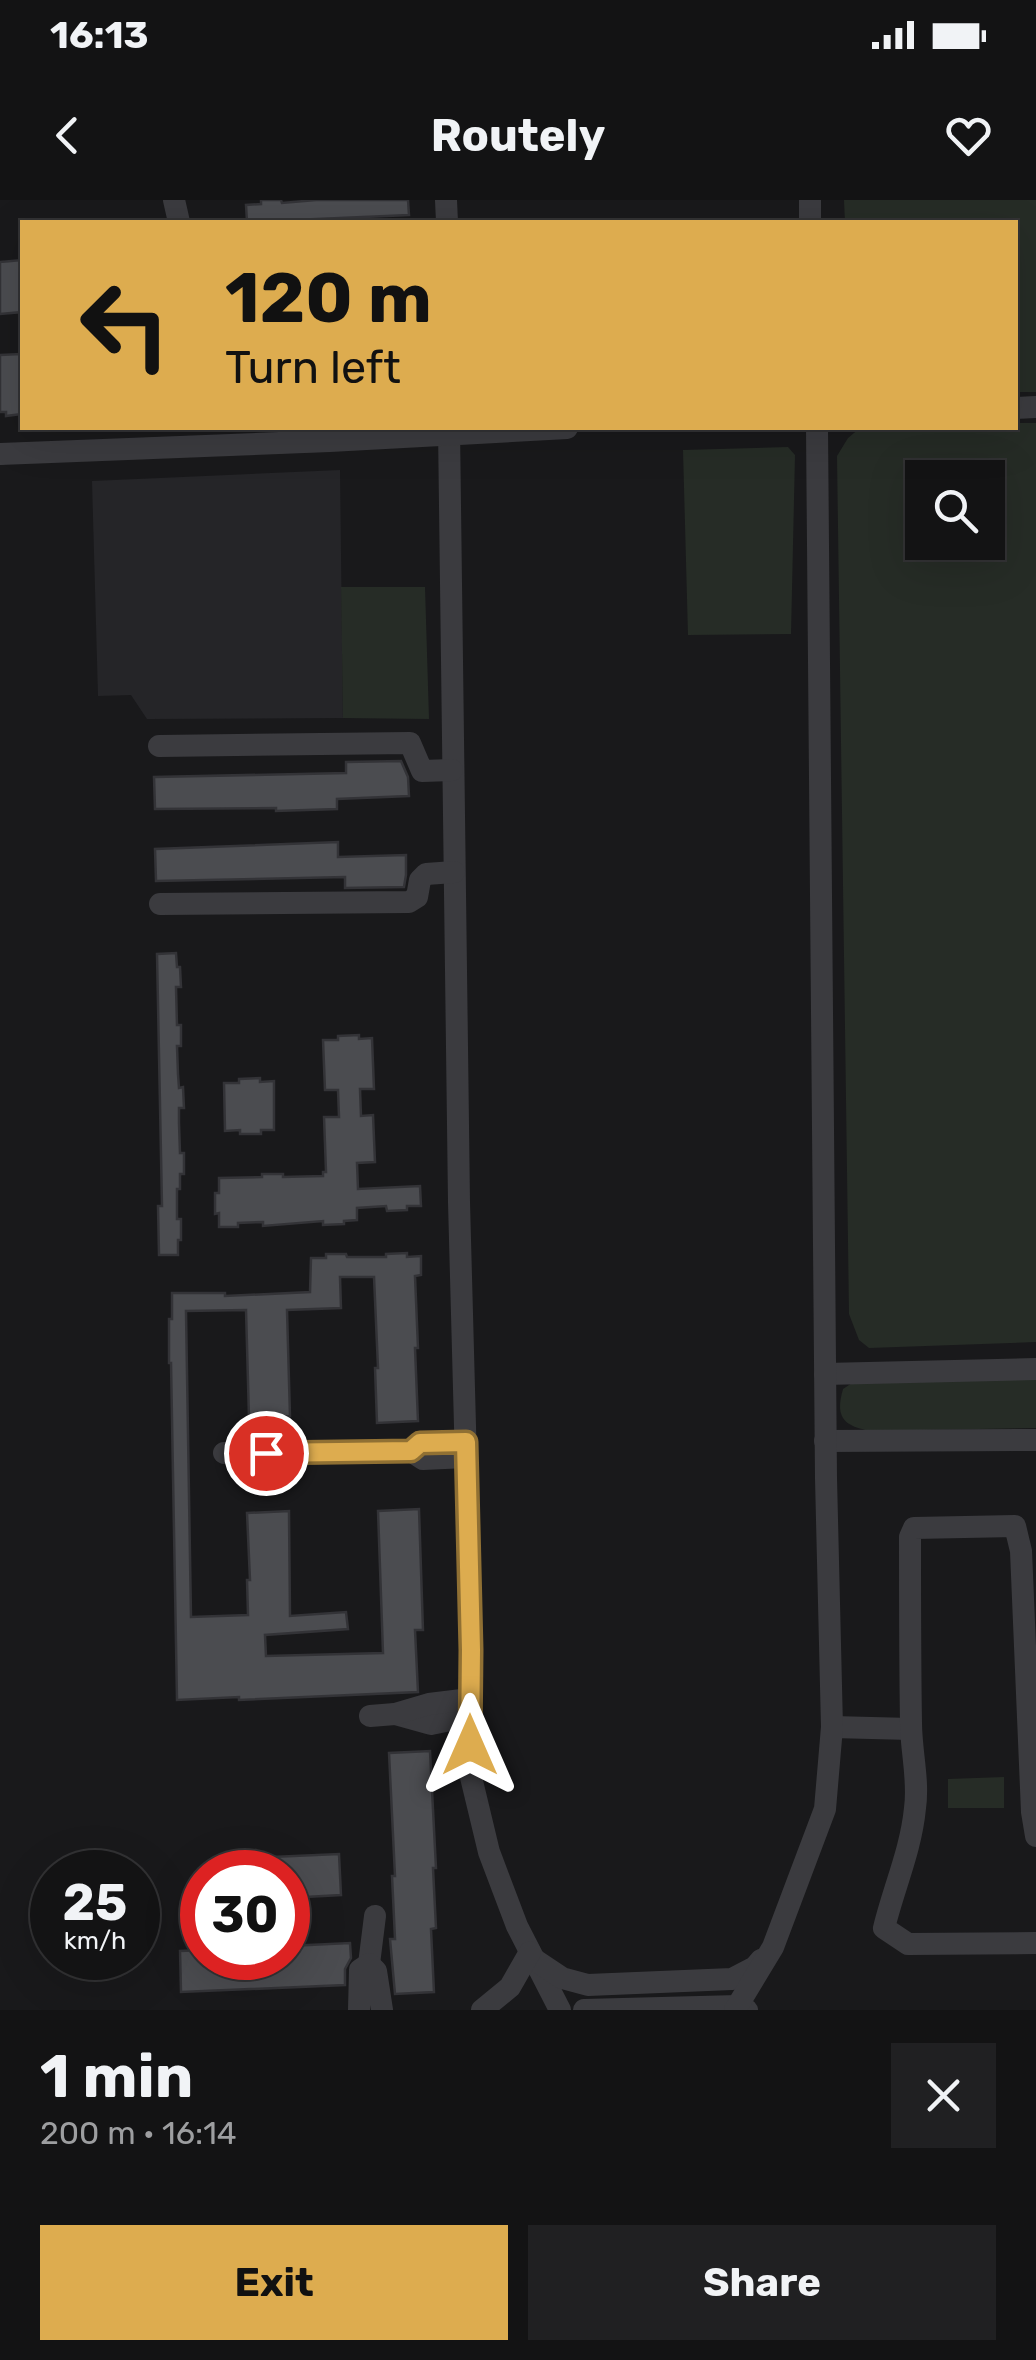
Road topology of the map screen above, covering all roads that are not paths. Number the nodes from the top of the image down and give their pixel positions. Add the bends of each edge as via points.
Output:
1 (449, 430) edge
2 (817, 430) edge
3 (0, 454) edge
4 (159, 746) dead end
5 (452, 770) junction
6 (454, 872) junction
7 (160, 904) dead end
8 (1036, 1369) edge
9 (825, 1374) junction
10 (1036, 1440) edge
11 (826, 1441) junction
12 (466, 1450) junction
13 (224, 1454) dead end
14 (470, 1708) junction
15 (370, 1716) dead end
16 (1031, 1722) edge
17 (832, 1726) junction
18 (911, 1728) junction
19 (1036, 1836) edge
20 (376, 1916) dead end
21 (1036, 1943) edge
22 (773, 1947) junction
23 (532, 1956) junction
24 (369, 1964) junction
25 (740, 2009) edge
26 (346, 2010) edge
27 (359, 2010) edge
28 (382, 2010) edge
29 (401, 2010) edge
30 (482, 2010) edge
31 (560, 2010) edge
32 (584, 2010) edge

1 - 3 street via 330,442
1 - 5 street
2 - 9 street
4 - 5 street via 410,743 422,771
5 - 6 street
6 - 7 street via 426,874 410,902
6 - 12 street
8 - 9 street
9 - 11 street
10 - 11 street
11 - 17 street
12 - 13 street via 420,1443 411,1451
12 - 14 street
14 - 15 street via 429,1704
14 - 23 street via 470,1773 485,1836
16 - 18 street via 1016,1526 914,1528
16 - 19 street
17 - 18 street
17 - 22 street via 825,1809
18 - 21 street via 916,1804 884,1928 908,1944
20 - 24 street
22 - 23 street via 732,1979 588,1985 562,1978
22 - 25 street
23 - 30 street
23 - 31 street
24 - 27 street via 360,1970
24 - 28 street
25 - 32 street
26 - 27 street
27 - 28 street
28 - 29 street

